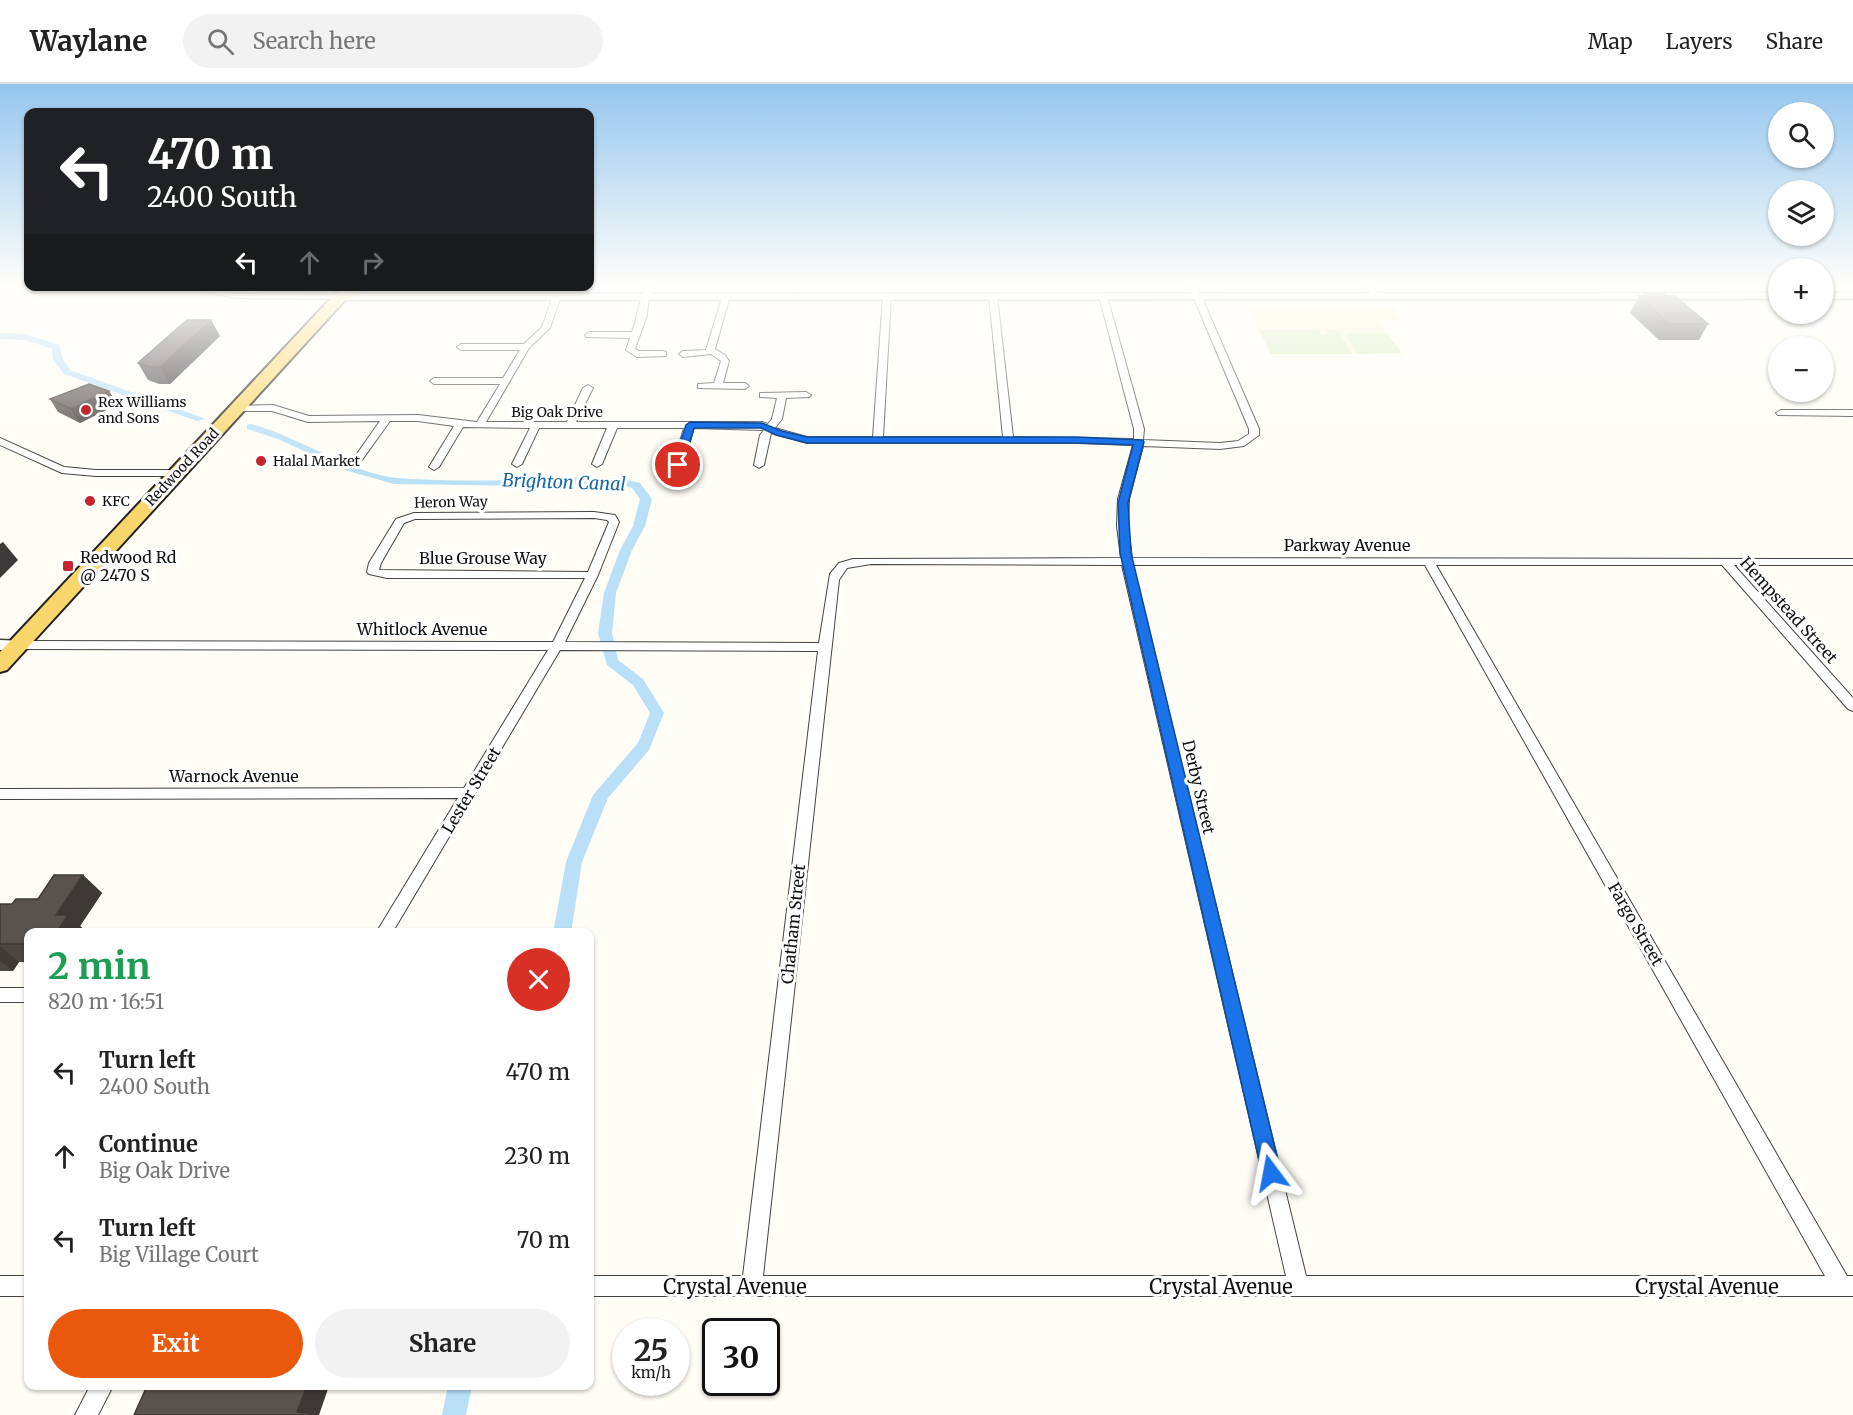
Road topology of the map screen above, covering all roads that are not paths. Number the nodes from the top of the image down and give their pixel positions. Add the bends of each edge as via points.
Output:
1 (292, 346) edge
2 (631, 346) edge
3 (713, 346) edge
4 (884, 346) edge
5 (998, 346) edge
6 (1117, 346) edge
7 (1218, 346) edge
8 (461, 347) dead end
9 (526, 348) joint
10 (711, 352) junction
11 (663, 354) dead end
12 (683, 354) dead end
13 (434, 381) dead end
14 (506, 381) junction
15 (701, 386) dead end
16 (718, 386) junction
17 (745, 386) dead end
18 (588, 388) dead end
19 (763, 395) dead end
20 (782, 395) junction
21 (806, 395) dead end
22 (237, 408) junction
23 (1781, 413) dead end
24 (1853, 413) edge
25 (387, 418) junction
26 (460, 424) junction
27 (480, 425) junction
28 (536, 425) junction
29 (570, 425) junction
30 (613, 425) junction
31 (690, 425) junction
32 (771, 428) junction
33 (878, 440) junction
34 (1008, 440) junction
35 (0, 441) edge
36 (1139, 442) junction
37 (359, 458) dead end
38 (517, 464) dead end
39 (597, 464) dead end
40 (678, 465) dead end
41 (759, 465) dead end
42 (434, 467) dead end
43 (178, 472) junction
44 (611, 517) joint
45 (1128, 561) junction
46 (1429, 562) junction
47 (1725, 562) junction
48 (1853, 562) edge
49 (842, 566) joint
50 (373, 572) joint
51 (592, 575) junction
52 (9, 645) edge
53 (557, 646) junction
54 (825, 647) junction
55 (0, 665) edge
56 (1853, 706) edge
57 (469, 793) junction
58 (0, 794) edge
59 (387, 928) edge
60 (0, 995) edge
61 (24, 995) edge
62 (0, 1286) edge
63 (24, 1286) edge
64 (594, 1286) edge
65 (752, 1286) junction
66 (1298, 1286) junction
67 (1848, 1286) edge
68 (100, 1390) edge
69 (86, 1415) edge

1 - 22 main road, Redwood Road
2 - 11 street via 632,352
3 - 10 street
4 - 33 street
5 - 34 street
6 - 36 street, Derby Street via 1138,423
7 - 36 street, Big Oak Drive via 1254,435 1230,445
8 - 9 street
9 - 14 street
10 - 12 street
10 - 16 street via 725,361
13 - 14 street
14 - 27 street
15 - 16 street
16 - 17 street
18 - 29 street
19 - 20 street
20 - 21 street
20 - 32 street
22 - 25 street, Big Oak Drive via 273,408 308,419
22 - 43 main road, Redwood Road
23 - 24 street
25 - 26 street, Big Oak Drive via 428,418
25 - 37 street
26 - 27 street, Big Oak Drive
26 - 42 street
27 - 28 street, Big Oak Drive
28 - 29 street, Big Oak Drive
28 - 38 street
29 - 30 street, Big Oak Drive
30 - 31 street, Big Oak Drive
30 - 39 street
31 - 32 street, Big Oak Drive
31 - 40 street
32 - 33 street, Big Oak Drive via 807,440
32 - 41 street via 766,432
33 - 34 street, Big Oak Drive
34 - 36 street, Big Oak Drive
35 - 43 street via 62,470
36 - 45 street, Derby Street via 1123,503
43 - 52 main road, Redwood Road
44 - 50 street, Heron Way via 419,515 400,521
44 - 51 street, Lester Street via 613,525
45 - 46 street, Parkway Avenue
45 - 49 street, Parkway Avenue via 871,561
45 - 66 street, Derby Street
46 - 47 street, Parkway Avenue
46 - 67 street, Fargo Street
47 - 48 street, Parkway Avenue
47 - 56 street, Hempstead Street
49 - 54 street, Chatham Street via 833,580
50 - 51 street, Blue Grouse Way
51 - 53 street, Lester Street
52 - 53 street, Whitlock Avenue
52 - 55 main road, Redwood Road
53 - 54 street, Whitlock Avenue
53 - 57 street, Lester Street
54 - 65 street, Chatham Street
57 - 58 street, Warnock Avenue
57 - 59 street, Lester Street
60 - 61 street
62 - 63 street
64 - 65 street, Crystal Avenue
65 - 66 street, Crystal Avenue
66 - 67 street, Crystal Avenue
68 - 69 street

